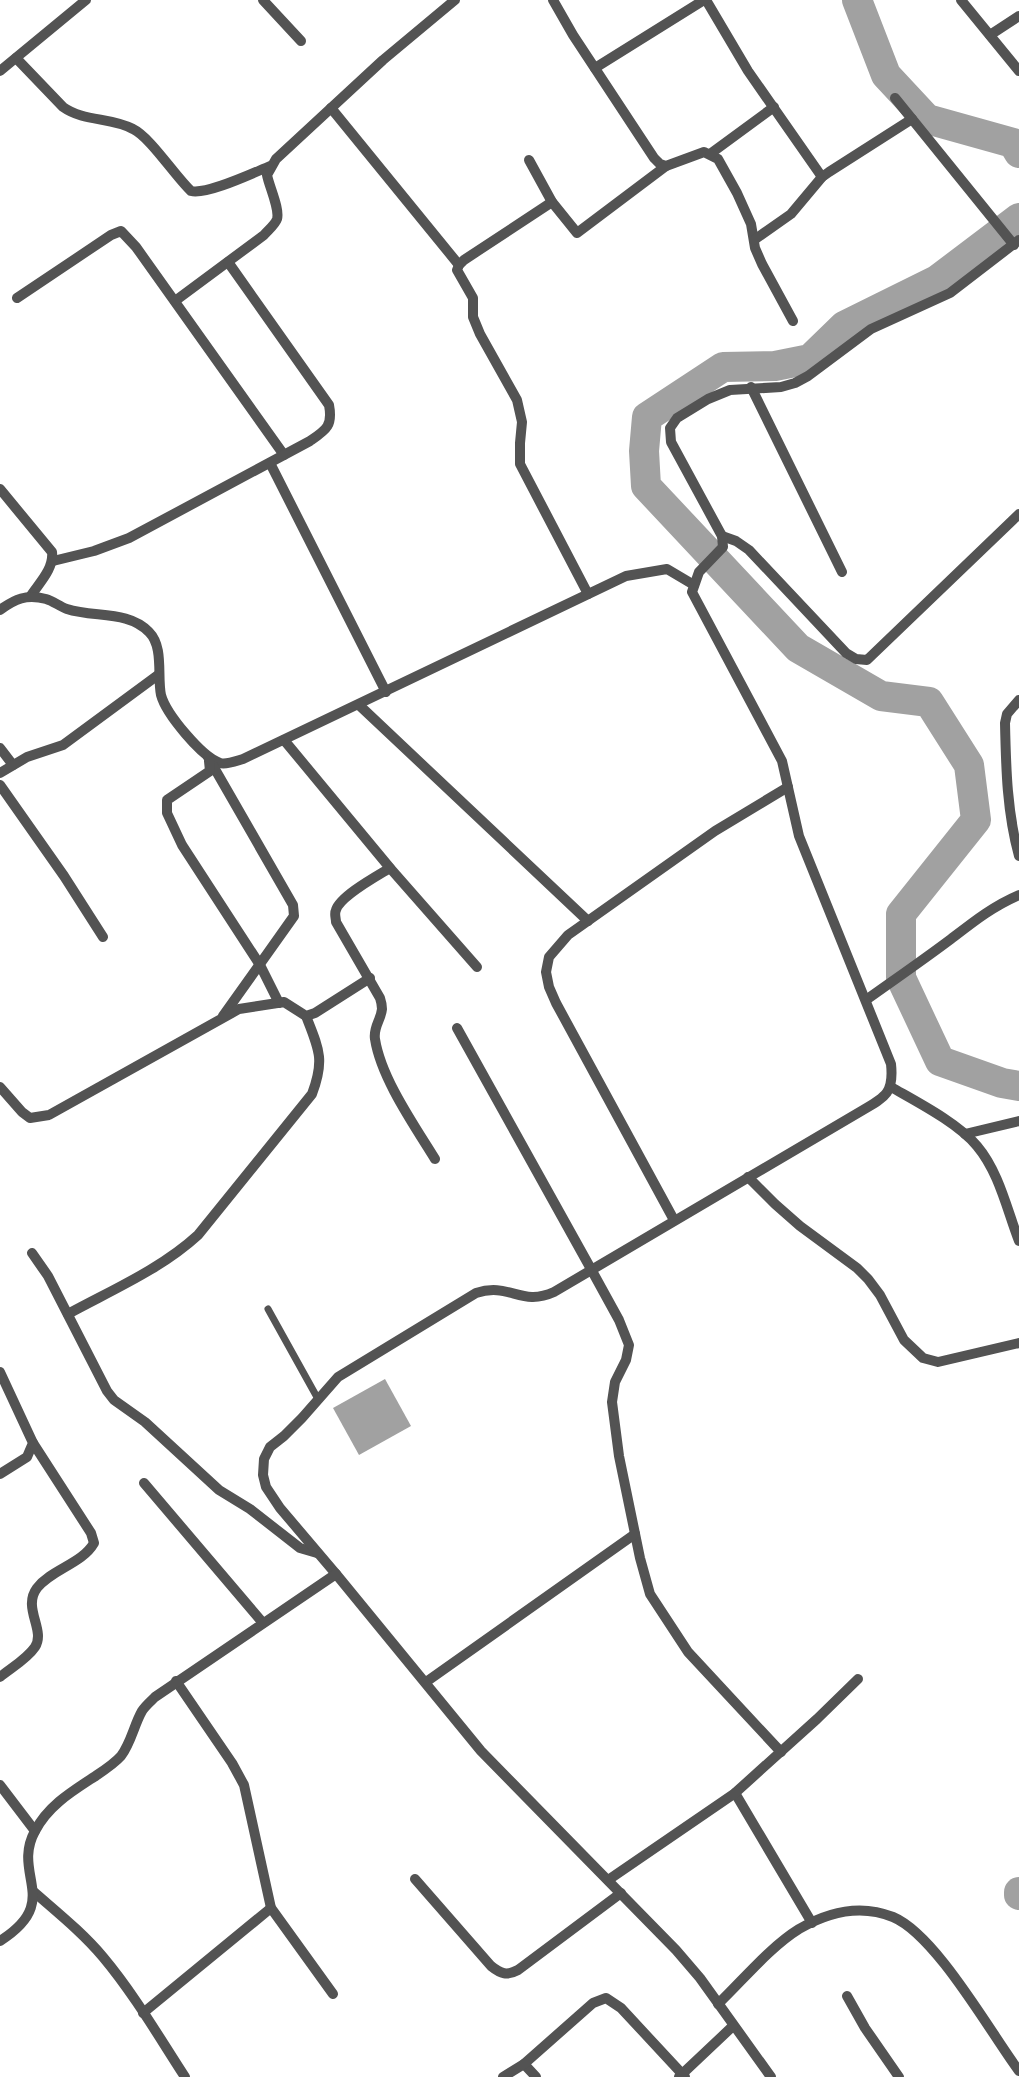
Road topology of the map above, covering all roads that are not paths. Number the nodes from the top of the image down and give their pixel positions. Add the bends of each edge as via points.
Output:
1 (86, 0) edge
2 (263, 0) edge
3 (455, 0) edge
4 (553, 0) edge
5 (705, 0) edge
6 (961, 0) edge
7 (1019, 16) edge
8 (990, 35) junction
9 (302, 41) dead end
10 (16, 58) junction
11 (595, 68) junction
12 (0, 71) edge
13 (1019, 71) edge
14 (895, 98) dead end
15 (774, 107) junction
16 (331, 108) junction
17 (912, 119) junction
18 (710, 154) junction
19 (529, 160) dead end
20 (270, 166) junction
21 (666, 166) junction
22 (822, 177) junction
23 (552, 202) junction
24 (754, 240) junction
25 (1014, 242) edge
26 (228, 262) junction
27 (459, 265) junction
28 (17, 298) dead end
29 (175, 301) junction
30 (793, 320) dead end
31 (752, 388) junction
32 (284, 455) junction
33 (270, 463) junction
34 (0, 490) edge
35 (1019, 514) edge
36 (723, 542) junction
37 (53, 561) junction
38 (842, 572) dead end
39 (694, 586) junction
40 (588, 594) junction
41 (30, 597) junction
42 (0, 610) edge
43 (158, 675) junction
44 (386, 692) junction
45 (1019, 700) edge
46 (358, 705) junction
47 (284, 740) junction
48 (0, 748) edge
49 (208, 757) junction
50 (14, 765) junction
51 (0, 772) edge
52 (0, 785) edge
53 (788, 787) junction
54 (1019, 856) edge
55 (390, 868) junction
56 (1019, 895) edge
57 (588, 921) junction
58 (103, 937) dead end
59 (260, 965) junction
60 (477, 967) dead end
61 (370, 978) junction
62 (866, 1000) junction
63 (279, 1003) junction
64 (306, 1016) junction
65 (222, 1017) junction
66 (457, 1028) dead end
67 (0, 1087) edge
68 (891, 1087) junction
69 (1019, 1121) edge
70 (965, 1134) junction
71 (435, 1159) dead end
72 (748, 1177) junction
73 (674, 1220) junction
74 (1019, 1241) edge
75 (32, 1253) dead end
76 (591, 1269) junction
77 (268, 1309) dead end
78 (68, 1314) junction
79 (1019, 1343) edge
80 (0, 1372) edge
81 (318, 1399) junction
82 (33, 1443) junction
83 (0, 1474) edge
84 (144, 1483) dead end
85 (635, 1534) junction
86 (318, 1553) junction
87 (336, 1574) junction
88 (263, 1623) junction
89 (0, 1677) edge
90 (858, 1679) dead end
91 (176, 1681) junction
92 (426, 1682) junction
93 (781, 1752) junction
94 (0, 1785) edge
95 (735, 1793) junction
96 (35, 1831) junction
97 (415, 1879) dead end
98 (608, 1880) junction
99 (34, 1892) junction
100 (621, 1893) junction
101 (271, 1908) junction
102 (812, 1923) junction
103 (0, 1941) edge
104 (334, 1994) dead end
105 (847, 1996) dead end
106 (718, 2004) junction
107 (143, 2013) junction
108 (734, 2026) junction
109 (524, 2064) junction
110 (1019, 2071) edge
111 (682, 2076) edge
112 (185, 2077) edge
113 (503, 2077) edge
114 (536, 2077) edge
115 (771, 2077) edge
116 (899, 2077) edge

1 - 10 street
2 - 9 street
3 - 16 street
4 - 11 street
5 - 11 street
5 - 15 street
6 - 8 street
7 - 8 street
8 - 13 street
10 - 12 street
10 - 20 street via 72,114 138,131 191,191 210,189
11 - 21 street via 654,158
14 - 17 street
15 - 18 street
15 - 22 street
16 - 20 street
16 - 27 street
17 - 22 street
17 - 25 street
18 - 21 street via 704,152
18 - 24 street via 718,158 737,193 751,224
19 - 23 street
20 - 26 street via 267,175 278,218 264,235
21 - 23 street via 577,233
22 - 24 street via 791,214
23 - 27 street
24 - 30 street via 762,264
25 - 31 street via 950,293 871,329 795,384
26 - 29 street
26 - 32 street via 328,406 329,426
27 - 40 street via 459,276 472,298 475,323 522,413 520,464
28 - 29 street via 121,231
29 - 32 street
31 - 36 street via 730,390 708,399 677,418 670,428 670,442
31 - 38 street
32 - 33 street
33 - 37 street via 128,538
33 - 44 street
34 - 37 street via 48,544
35 - 36 street via 867,660 856,660 846,653 749,550 736,541
36 - 39 street via 699,572
37 - 41 street
39 - 40 street via 667,569 626,576
39 - 53 street via 692,592 782,761
40 - 44 street
41 - 42 street via 15,599
41 - 43 street via 46,599 67,609 138,623 151,634 158,649
43 - 49 street via 162,697 171,714
43 - 50 street via 63,745
44 - 46 street
45 - 54 street via 1007,714 1005,723 1007,794
46 - 47 street
46 - 57 street
47 - 49 street via 223,764
47 - 55 street
48 - 50 street
49 - 59 street via 293,906 294,916
49 - 59 street via 210,771 167,800 167,813 182,845
50 - 51 street
52 - 58 street
53 - 57 street via 715,831
53 - 62 street via 799,836
55 - 60 street
55 - 61 street via 346,898 335,912 336,922
56 - 62 street via 973,920 952,939
57 - 73 street via 568,935 549,957 546,972 549,987
59 - 63 street
59 - 65 street
61 - 64 street
61 - 71 street via 382,1009 374,1031 385,1070
62 - 68 street via 891,1064
63 - 64 street via 284,1002
63 - 65 street via 239,1009
64 - 78 street via 320,1059 320,1071 312,1094 198,1235 168,1259
65 - 67 street via 49,1115 30,1118
66 - 76 street
68 - 70 street
68 - 72 street via 885,1096 868,1108
69 - 70 street
70 - 74 street via 987,1160
72 - 73 street
72 - 79 street via 787,1215 868,1279 904,1340 923,1358 938,1362
73 - 76 street
75 - 78 street
76 - 81 street via 542,1297 521,1296 497,1289 476,1293 338,1377
76 - 85 street via 629,1345 626,1360 615,1382 612,1402
77 - 81 lane
78 - 86 street via 114,1400 145,1422 219,1490 250,1509 300,1548
80 - 82 street
81 - 86 street via 270,1447 264,1459 263,1475 266,1487 280,1508
82 - 83 street via 27,1456
82 - 89 street via 91,1533 94,1543 38,1587 32,1597 38,1638 36,1646
84 - 88 street
85 - 92 street
85 - 93 street via 650,1594 663,1616 688,1652
86 - 87 street
87 - 88 street
87 - 92 street
88 - 91 street
90 - 93 street
91 - 96 street via 143,1710 120,1757 66,1796 47,1813
91 - 101 street via 244,1785
92 - 98 street via 481,1751
93 - 95 street
94 - 96 street
95 - 98 street
95 - 102 street
96 - 99 street via 28,1851
97 - 100 street via 491,1966 506,1975 518,1970
98 - 100 street
99 - 103 street via 30,1912 23,1924
99 - 107 street via 103,1957
100 - 106 street via 676,1950
101 - 104 street
101 - 107 street
102 - 106 street via 786,1939
102 - 110 street via 839,1912 860,1909 895,1918 909,1927 944,1965
105 - 116 street
106 - 108 street
107 - 112 street
108 - 111 street
108 - 115 street
109 - 111 street via 593,2003 606,1998 621,2008
109 - 113 street
109 - 114 street

